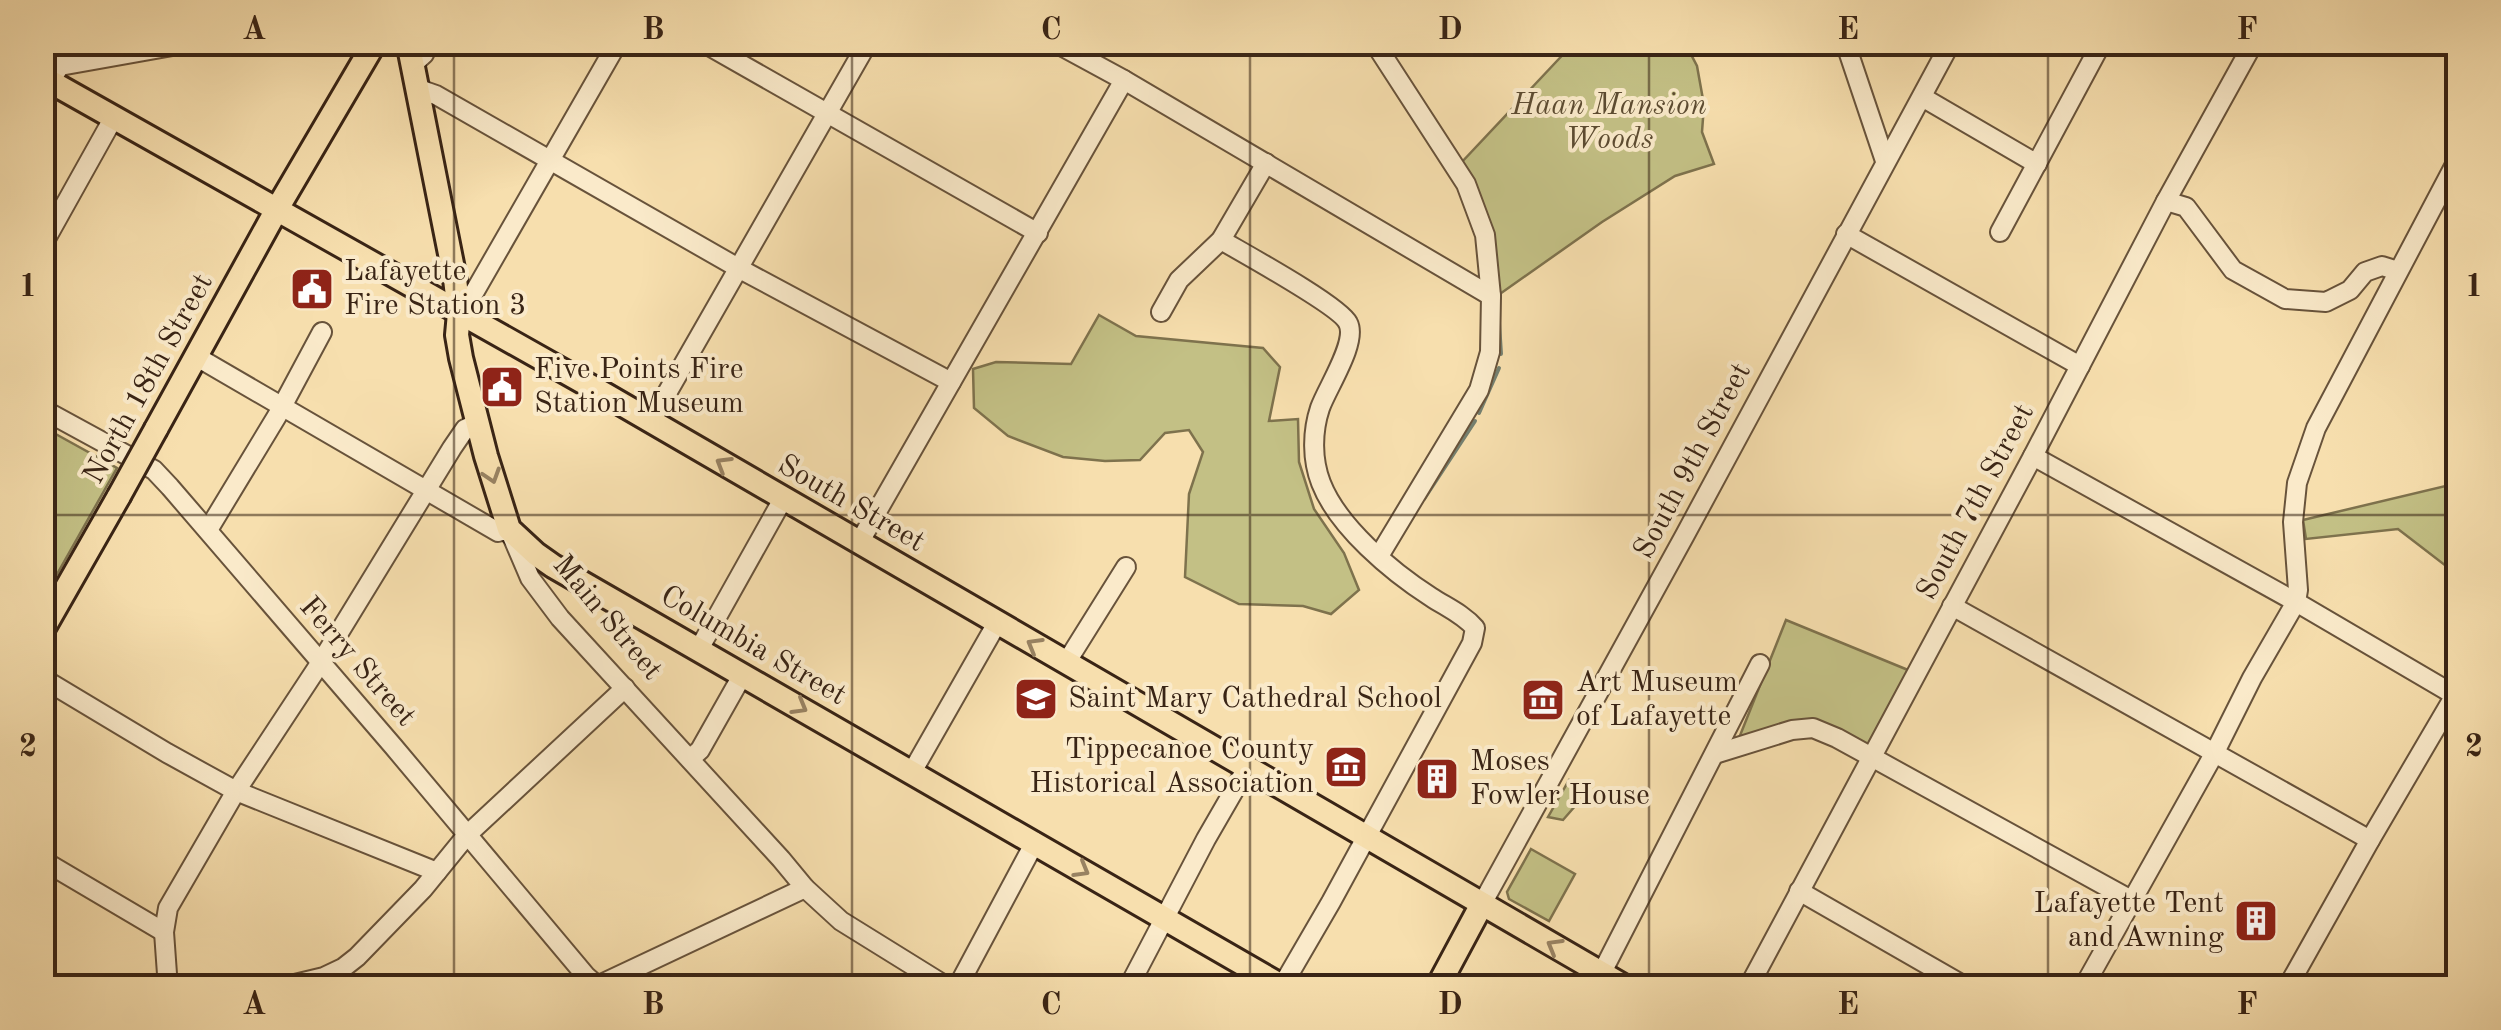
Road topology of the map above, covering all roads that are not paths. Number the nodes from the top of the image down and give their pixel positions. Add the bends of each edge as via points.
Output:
1 (55, 42) edge
2 (196, 42) edge
3 (618, 42) edge
4 (702, 42) edge
5 (868, 42) edge
6 (1054, 42) edge
7 (1374, 42) edge
8 (1844, 42) edge
9 (1952, 42) edge
10 (2254, 42) edge
11 (2101, 44) edge
12 (415, 51) edge
13 (365, 53) edge
14 (51, 75) edge
15 (1124, 80) junction
16 (418, 89) junction
17 (1922, 97) junction
18 (826, 114) junction
19 (114, 117) junction
20 (551, 160) junction
21 (2458, 160) edge
22 (1886, 161) junction
23 (1266, 162) junction
24 (2037, 164) junction
25 (2166, 201) junction
26 (277, 208) junction
27 (1038, 232) junction
28 (2000, 232) dead end
29 (1846, 234) junction
30 (1221, 240) junction
31 (42, 246) edge
32 (740, 269) junction
33 (2398, 271) junction
34 (1491, 296) junction
35 (1162, 312) dead end
36 (459, 313) junction
37 (322, 332) dead end
38 (197, 356) junction
39 (2080, 366) junction
40 (951, 382) junction
41 (281, 407) junction
42 (42, 409) edge
43 (652, 422) junction
44 (478, 423) junction
45 (2033, 456) junction
46 (426, 490) junction
47 (783, 499) junction
48 (509, 529) junction
49 (208, 530) junction
50 (859, 543) junction
51 (1380, 556) junction
52 (553, 566) junction
53 (1126, 567) dead end
54 (542, 594) junction
55 (2297, 599) junction
56 (1952, 606) junction
57 (997, 623) junction
58 (42, 631) edge
59 (698, 649) junction
60 (321, 662) junction
61 (1066, 663) junction
62 (1760, 664) dead end
63 (744, 674) junction
64 (42, 678) edge
65 (625, 688) junction
66 (2457, 694) edge
67 (1715, 754) junction
68 (2214, 754) junction
69 (1870, 757) junction
70 (690, 759) junction
71 (1246, 768) junction
72 (912, 772) junction
73 (236, 791) junction
74 (467, 835) junction
75 (1366, 837) junction
76 (2370, 840) junction
77 (1035, 842) junction
78 (42, 860) edge
79 (437, 872) junction
80 (805, 888) junction
81 (1799, 891) junction
82 (2131, 900) junction
83 (1482, 904) junction
84 (1165, 918) junction
85 (164, 932) junction
86 (1598, 980) edge
87 (597, 987) edge
88 (1283, 987) edge
89 (168, 988) edge
90 (278, 988) edge
91 (953, 988) edge
92 (1128, 988) edge
93 (1437, 988) edge
94 (1627, 988) edge
95 (1748, 988) edge
96 (1968, 988) edge
97 (2083, 988) edge
98 (2287, 988) edge

1 - 14 street
2 - 14 street
3 - 20 street
4 - 18 street
5 - 18 street
6 - 15 street
7 - 34 street via 1466,184 1485,235
8 - 22 street
9 - 17 street, South 9th Street
10 - 25 street, South 7th Street
11 - 24 street
12 - 13 main road via 380,58
12 - 16 main road, Main Street
13 - 26 main road, North 18th Street
14 - 19 main road, South Street
15 - 23 street
15 - 27 street
16 - 20 street
16 - 36 main road, Main Street
17 - 22 street, South 9th Street
17 - 24 street
18 - 27 street
18 - 32 street
19 - 26 main road, South Street
19 - 31 street
20 - 32 street
20 - 36 street
21 - 33 street
22 - 29 street, South 9th Street
23 - 30 street
23 - 34 street
24 - 28 street
25 - 33 street via 2186,207 2234,270 2285,299 2326,302 2350,290 2365,272 2382,266
25 - 39 street, South 7th Street
26 - 36 main road, South Street
26 - 38 main road, North 18th Street
27 - 40 street
29 - 39 street
29 - 83 street, South 9th Street
30 - 35 street via 1179,280
30 - 51 street via 1348,322 1349,344 1316,424 1315,458 1345,524
32 - 40 street
32 - 43 street
33 - 55 street via 2316,428 2298,483
34 - 51 street via 1490,352 1479,390
36 - 43 main road, South Street
36 - 44 main road, Main Street via 460,353
37 - 41 street
38 - 41 street, Columbia Street
38 - 58 main road, North 18th Street, bridge
39 - 45 street, South 7th Street
40 - 50 street
41 - 46 street, Columbia Street
41 - 49 street
42 - 49 street, Ferry Street via 154,470
47 -> 43 main road, South Street
44 - 46 street via 465,429
44 -> 48 main road, Main Street
45 - 55 street
45 - 56 street, South 7th Street
46 - 48 street, Columbia Street via 498,532
46 - 60 street
47 - 50 main road, South Street
47 - 59 street
48 - 52 main road, Columbia Street
48 - 54 street, Main Street
49 - 60 street, Ferry Street
50 - 57 main road, South Street
51 - 75 street via 1474,628
52 - 54 street via 542,576
52 - 59 main road, Columbia Street
53 - 61 street
54 - 65 street, Main Street
55 - 66 street
55 - 68 street
56 - 68 street
56 - 69 street, South 7th Street
61 -> 57 main road, South Street
57 - 72 street
59 - 63 main road, Columbia Street
60 - 73 street
60 - 74 street, Ferry Street
61 - 71 main road, South Street
62 - 67 street
63 - 70 street
63 -> 72 main road, Columbia Street
64 - 73 street
65 - 70 street, Main Street
65 - 74 street
66 - 76 street
67 - 69 street via 1813,728
67 - 86 street
68 - 76 street
68 - 82 street
69 - 81 street, South 7th Street
69 - 82 street
70 - 80 street, Main Street
71 - 75 main road, South Street
71 - 84 street
72 - 77 main road, Columbia Street
73 - 79 street
73 - 85 street via 168,908
74 - 79 street
74 - 87 street, Ferry Street
75 - 83 main road, South Street
75 - 88 street
76 - 98 street
77 -> 84 main road, Columbia Street
77 - 91 street
78 - 85 street
79 - 90 street via 343,968
80 - 87 street
80 - 91 street, Main Street via 841,921
81 - 95 street, South 7th Street
81 - 96 street
82 - 97 street
86 -> 83 main road, South Street
83 - 93 main road
84 - 88 main road, Columbia Street
84 - 92 street
85 - 89 street
86 - 94 main road, South Street

